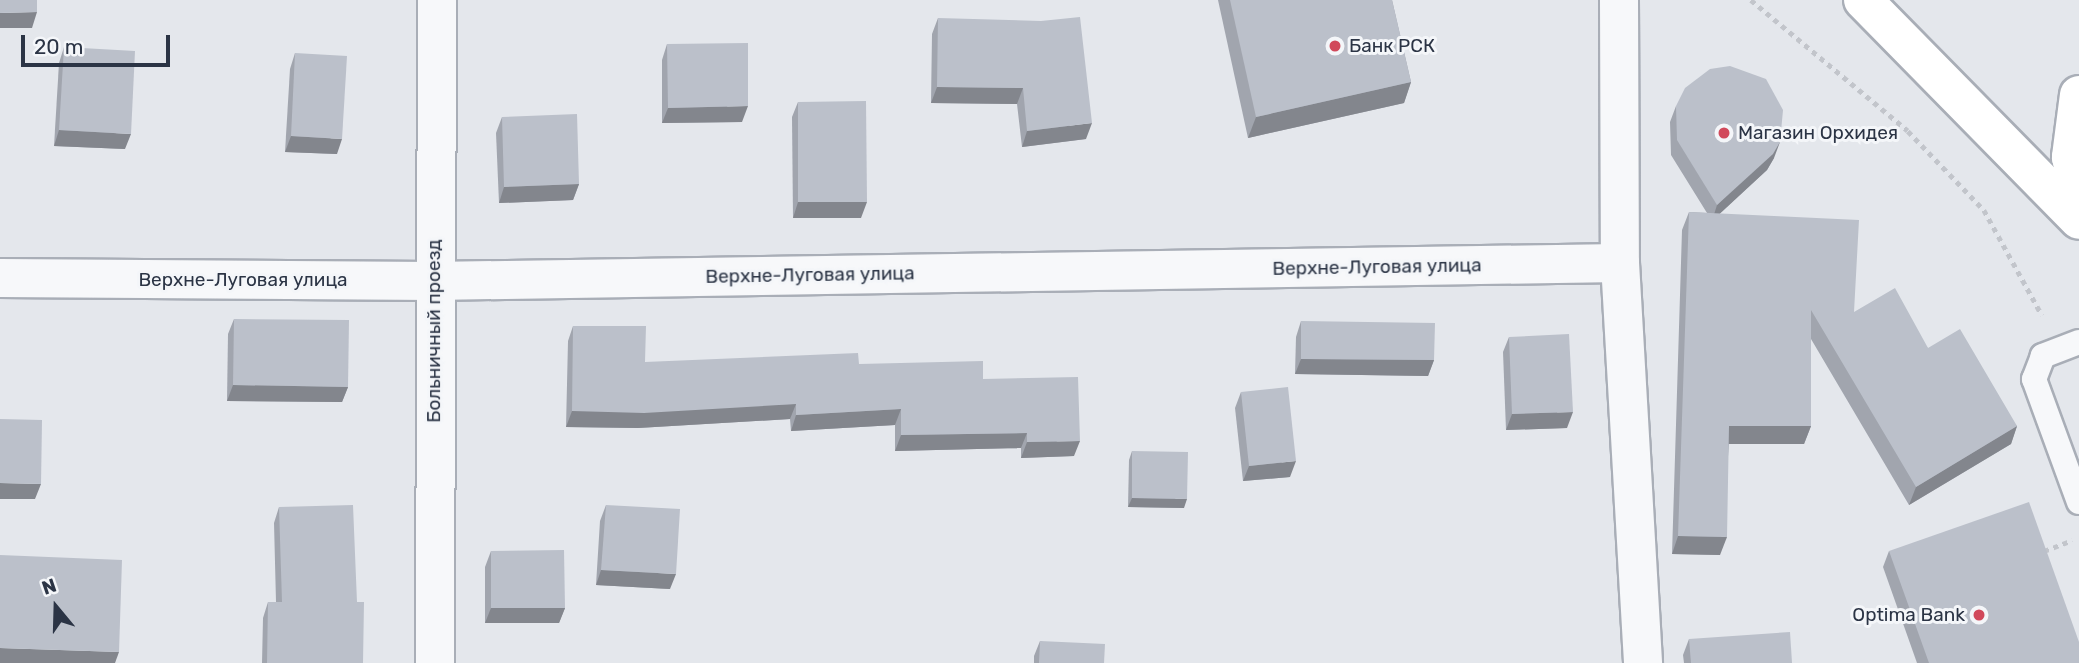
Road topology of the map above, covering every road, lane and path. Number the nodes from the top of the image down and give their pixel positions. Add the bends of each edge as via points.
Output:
1 (437, 0) edge
2 (1619, 0) edge
3 (1751, 0) edge
4 (1863, 0) edge
5 (2079, 95) edge
6 (2079, 191) edge
7 (2079, 220) edge
8 (1620, 263) junction
9 (0, 278) edge
10 (433, 281) junction
11 (2079, 342) edge
12 (2055, 350) junction
13 (2079, 502) edge
14 (2079, 538) edge
15 (2044, 551) edge
16 (435, 663) edge
17 (1643, 663) edge

1 - 10 street, Больничный проезд
2 - 8 street
3 - 12 path via 1908,131 1984,210 2035,295
4 - 7 main road
5 - 6 main road via 2071,157
8 - 10 street, Верхне-Луговая улица
8 - 17 street
9 - 10 street, Верхне-Луговая улица
10 - 16 street, Больничный проезд
11 - 12 lane
12 - 13 lane via 2043,356 2034,379
14 - 15 path

